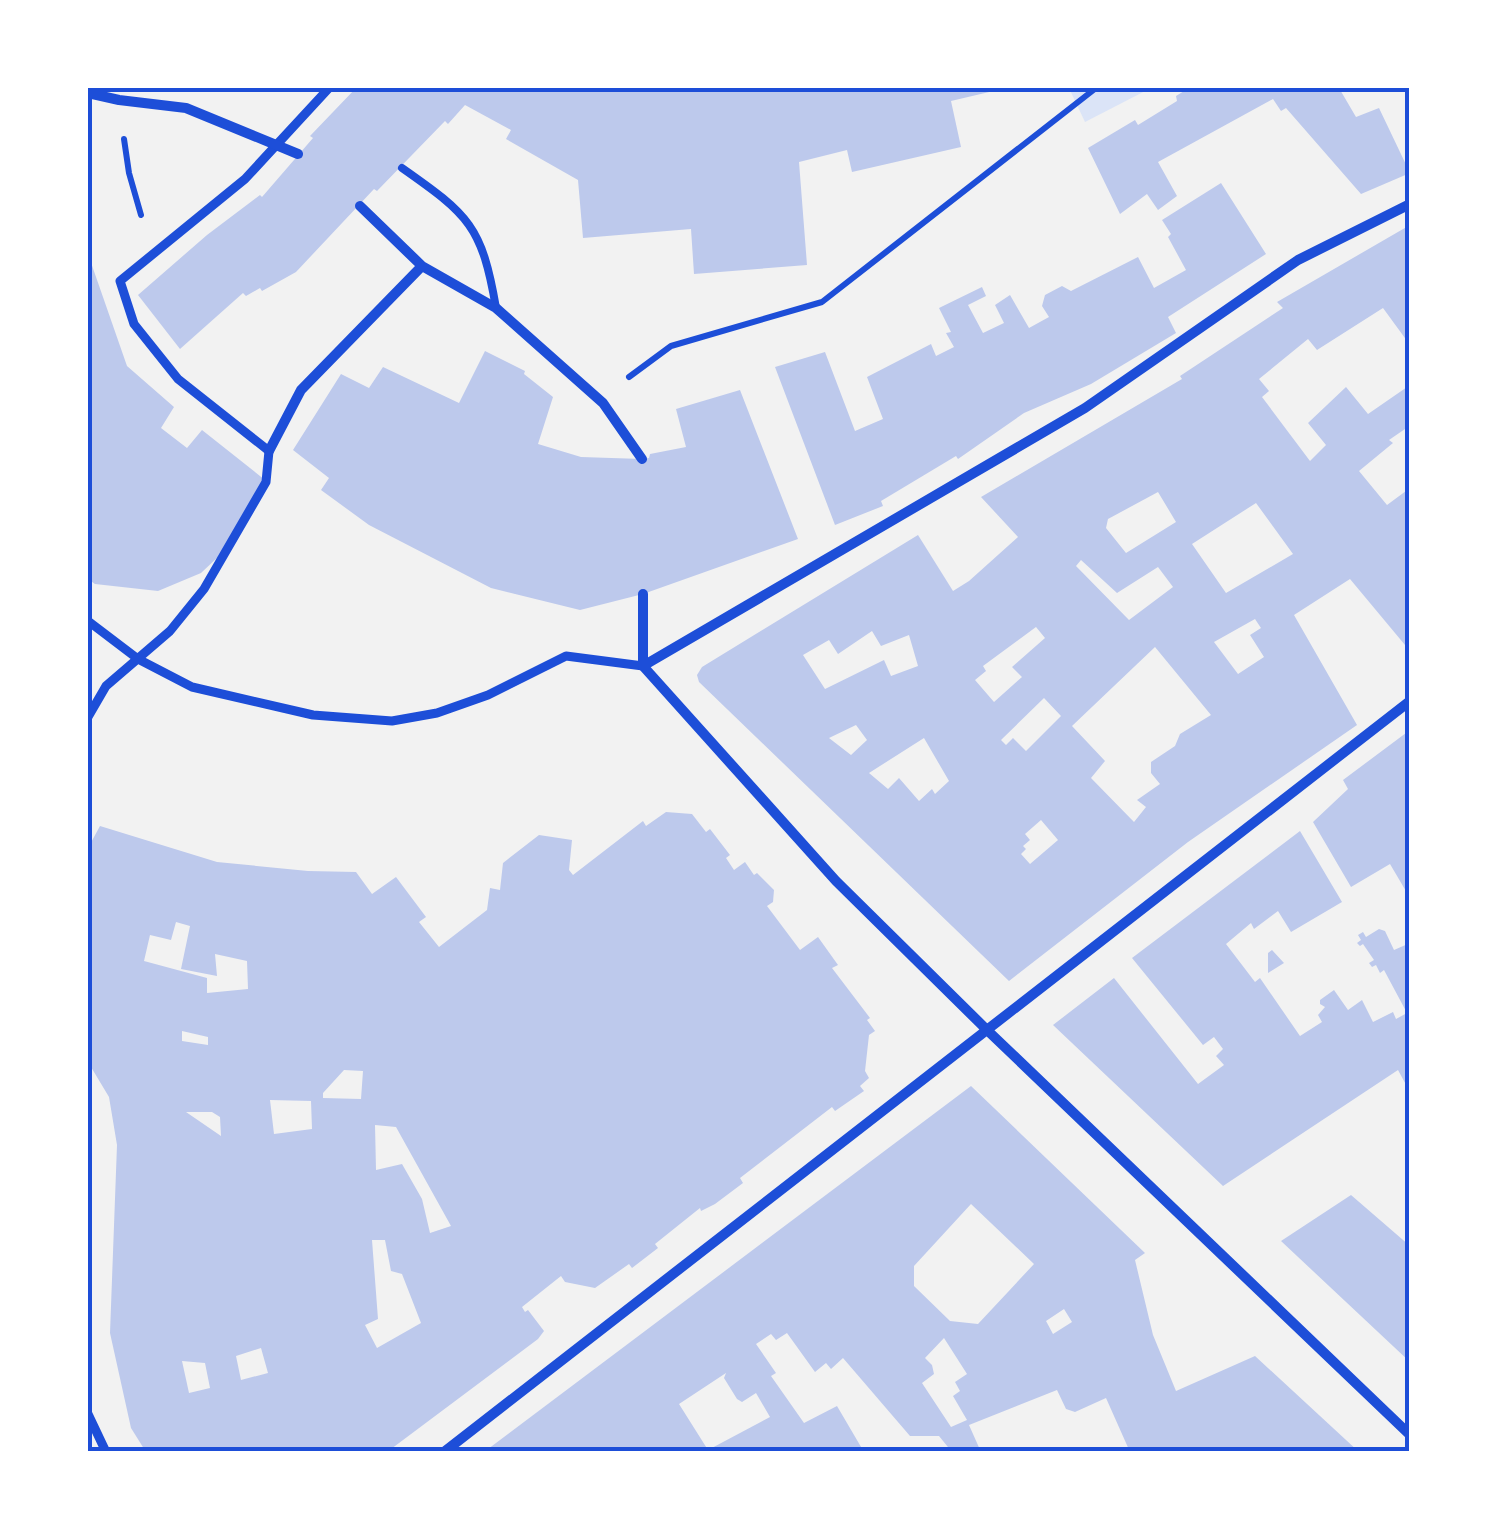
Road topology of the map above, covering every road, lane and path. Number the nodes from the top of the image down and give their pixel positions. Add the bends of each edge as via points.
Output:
1 (329, 88) edge
2 (1096, 88) edge
3 (88, 92) edge
4 (119, 100) junction
5 (298, 154) dead end
6 (402, 168) dead end
7 (1410, 204) edge
8 (360, 206) dead end
9 (152, 254) junction
10 (422, 266) junction
11 (496, 308) junction
12 (603, 403) junction
13 (269, 451) junction
14 (642, 459) dead end
15 (643, 594) dead end
16 (88, 621) edge
17 (138, 659) junction
18 (643, 666) junction
19 (1410, 701) edge
20 (88, 717) edge
21 (987, 1030) junction
22 (88, 1414) edge
23 (1410, 1435) edge
24 (106, 1452) edge
25 (444, 1452) edge

1 - 9 street via 245,178
2 - 12 path via 822,302 671,346
3 - 4 street
4 - 5 street via 186,108
4 - 9 path
6 - 11 lane via 471,224 488,262
7 - 18 street via 1298,260 1086,408
8 - 10 street
9 - 13 street via 120,282 134,324 178,378
10 - 11 street
10 - 13 street via 302,390
11 - 12 street
12 - 14 street
13 - 17 street via 266,482 234,543 170,632
15 - 18 street
16 - 17 street
17 - 18 street via 192,687 248,702 392,721 488,694 566,656
17 - 20 street via 106,686
18 - 21 street via 836,880
19 - 21 street
21 - 23 street
21 - 25 street
22 - 24 street

